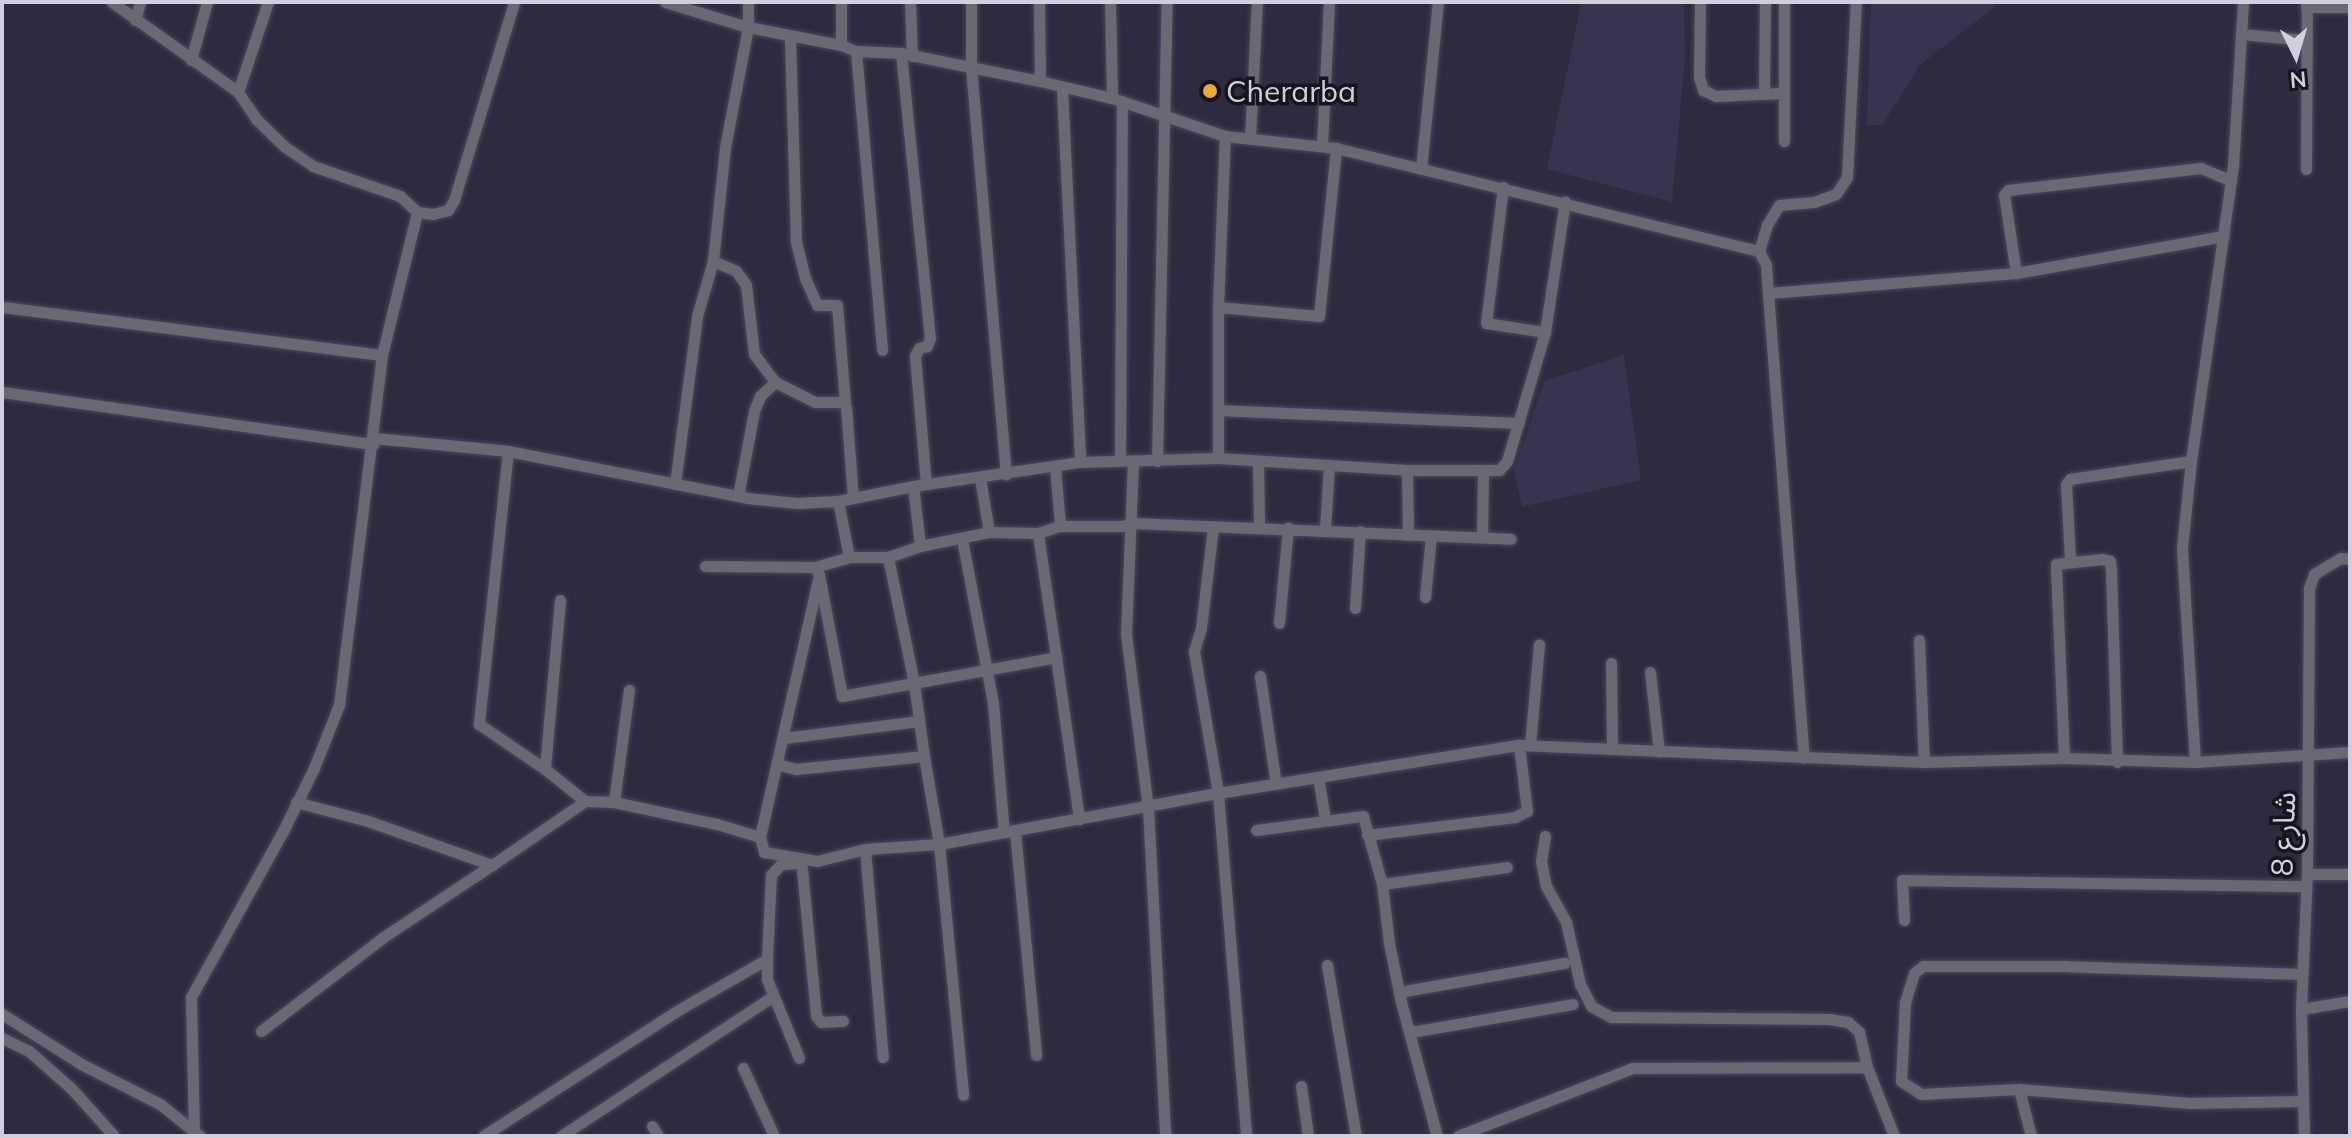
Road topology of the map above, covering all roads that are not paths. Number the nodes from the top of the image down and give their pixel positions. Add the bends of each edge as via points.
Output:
1 (112, 2) edge
2 (140, 2) edge
3 (207, 2) edge
4 (268, 2) edge
5 (514, 2) edge
6 (665, 2) edge
7 (748, 2) edge
8 (841, 2) edge
9 (910, 2) edge
10 (971, 2) edge
11 (1039, 2) edge
12 (1110, 2) edge
13 (1167, 2) edge
14 (1257, 2) edge
15 (1329, 2) edge
16 (1438, 2) edge
17 (1700, 2) edge
18 (1765, 2) edge
19 (1784, 2) edge
20 (1856, 2) edge
21 (2243, 2) edge
22 (2307, 4) edge
23 (2350, 7) edge
24 (135, 20) junction
25 (748, 27) junction
26 (2241, 34) junction
27 (790, 37) junction
28 (2306, 40) junction
29 (841, 45) junction
30 (856, 51) junction
31 (906, 54) junction
32 (191, 60) junction
33 (971, 67) junction
34 (1040, 81) junction
35 (1062, 89) junction
36 (238, 92) junction
37 (1782, 93) junction
38 (1764, 94) junction
39 (1117, 100) junction
40 (1162, 114) junction
41 (1225, 136) junction
42 (1250, 138) junction
43 (1784, 141) dead end
44 (1322, 145) junction
45 (1336, 148) junction
46 (1421, 169) junction
47 (2306, 169) dead end
48 (2231, 181) junction
49 (1503, 187) junction
50 (1565, 202) junction
51 (417, 212) junction
52 (2224, 236) junction
53 (1759, 251) junction
54 (713, 261) junction
55 (2016, 273) junction
56 (1768, 293) junction
57 (2, 307) edge
58 (1218, 307) junction
59 (1545, 332) junction
60 (882, 350) dead end
61 (382, 355) junction
62 (775, 382) junction
63 (2, 392) edge
64 (846, 407) dead end
65 (1218, 410) junction
66 (1519, 423) junction
67 (373, 441) junction
68 (508, 451) junction
69 (1218, 458) junction
70 (1120, 460) junction
71 (1133, 461) junction
72 (1157, 461) junction
73 (1258, 461) junction
74 (2191, 461) junction
75 (1080, 462) junction
76 (1055, 466) junction
77 (1329, 466) junction
78 (1407, 470) junction
79 (1483, 472) junction
80 (1006, 474) junction
81 (980, 478) junction
82 (675, 484) junction
83 (919, 485) junction
84 (738, 496) junction
85 (853, 498) junction
86 (838, 501) junction
87 (1132, 523) junction
88 (1060, 526) junction
89 (1259, 526) junction
90 (1213, 527) junction
91 (1288, 527) junction
92 (1325, 528) junction
93 (1360, 531) junction
94 (989, 532) junction
95 (1038, 533) junction
96 (1408, 535) junction
97 (1431, 536) junction
98 (1482, 537) junction
99 (962, 539) junction
100 (1511, 539) dead end
101 (920, 546) junction
102 (849, 557) junction
103 (888, 557) junction
104 (2350, 559) edge
105 (2070, 560) junction
106 (705, 566) dead end
107 (817, 571) junction
108 (1425, 597) dead end
109 (560, 600) dead end
110 (1355, 608) dead end
111 (1279, 623) dead end
112 (1919, 640) dead end
113 (1539, 644) dead end
114 (1056, 657) junction
115 (1611, 663) dead end
116 (987, 672) junction
117 (1650, 672) dead end
118 (1260, 676) dead end
119 (914, 683) junction
120 (629, 690) dead end
121 (919, 721) junction
122 (784, 738) junction
123 (1524, 745) junction
124 (1612, 749) junction
125 (1659, 751) junction
126 (2350, 752) edge
127 (2310, 755) junction
128 (924, 756) junction
129 (1804, 758) junction
130 (2064, 758) junction
131 (1924, 762) junction
132 (2117, 762) junction
133 (2195, 762) junction
134 (777, 764) junction
135 (545, 769) junction
136 (1318, 777) junction
137 (1276, 784) junction
138 (1218, 793) junction
139 (585, 801) junction
140 (296, 802) junction
141 (614, 802) junction
142 (1148, 807) junction
143 (1079, 819) junction
144 (1325, 819) junction
145 (1256, 830) dead end
146 (1010, 832) junction
147 (1367, 835) junction
148 (1545, 836) dead end
149 (760, 837) junction
150 (939, 844) junction
151 (865, 849) junction
152 (801, 861) junction
153 (492, 865) junction
154 (1507, 867) dead end
155 (2350, 874) edge
156 (2306, 880) junction
157 (1382, 884) junction
158 (1904, 920) dead end
159 (767, 959) junction
160 (1564, 963) dead end
161 (1327, 965) dead end
162 (2301, 974) junction
163 (1399, 992) junction
164 (773, 996) junction
165 (2350, 1001) edge
166 (1573, 1004) dead end
167 (2301, 1009) junction
168 (2, 1014) edge
169 (843, 1021) dead end
170 (261, 1031) dead end
171 (1411, 1032) junction
172 (2, 1038) edge
173 (1036, 1055) dead end
174 (883, 1057) dead end
175 (799, 1058) dead end
176 (1867, 1067) junction
177 (743, 1068) dead end
178 (1301, 1086) dead end
179 (2019, 1089) junction
180 (963, 1095) dead end
181 (2302, 1101) junction
182 (197, 1133) edge
183 (114, 1136) edge
184 (483, 1136) edge
185 (561, 1136) edge
186 (774, 1136) edge
187 (1165, 1136) edge
188 (1246, 1136) edge
189 (1308, 1136) edge
190 (1356, 1136) edge
191 (1437, 1136) edge
192 (1458, 1136) edge
193 (1894, 1136) edge
194 (2031, 1136) edge
195 (2304, 1136) edge

1 - 24 street
2 - 24 street
3 - 32 street
4 - 36 street
5 - 51 street via 454,200 448,210
6 - 25 street
7 - 25 street
8 - 29 street
9 - 31 street
10 - 33 street
11 - 34 street
12 - 39 street
13 - 40 street
14 - 42 street
15 - 44 street
16 - 46 street
17 - 38 street via 1703,90 1716,96
18 - 38 street
19 - 37 street
20 - 53 street via 1847,177 1836,194 1779,205
21 - 26 street
22 - 23 street
22 - 28 street
24 - 32 street
25 - 27 street
25 - 54 street via 725,148
26 - 28 street
26 - 48 street
27 - 29 street
27 - 62 street via 796,241 817,305 837,305 845,402 815,402
28 - 47 street
29 - 30 street
30 - 31 street
30 - 60 street
31 - 33 street
31 - 83 street via 930,338 915,356
32 - 36 street
33 - 34 street
33 - 80 street
34 - 35 street
35 - 39 street
35 - 75 street
36 - 51 street via 256,119 313,166 400,196
37 - 38 street
37 - 43 street
39 - 40 street
39 - 70 street
40 - 41 street
40 - 72 street
41 - 42 street
41 - 58 street
42 - 44 street
44 - 45 street
45 - 46 street
45 - 58 street via 1319,316
46 - 49 street
48 - 52 street
48 - 55 street via 2201,168 2008,190 2004,195
49 - 50 street
49 - 59 street via 1486,323
50 - 53 street
50 - 59 street
51 - 61 street
52 - 55 street
52 - 74 street
53 - 56 street
54 - 62 street via 736,271 746,285 754,354
54 - 82 street via 697,316
55 - 56 street
56 - 129 street
57 - 61 street
58 - 65 street
59 - 66 street
61 - 67 street
62 - 84 street via 754,411
63 - 67 street
64 - 85 street
65 - 66 street
65 - 69 street
66 - 79 street via 1507,461 1499,470
67 - 68 street
67 - 140 street via 339,705
68 - 82 street
68 - 135 street via 479,724
69 - 72 street
69 - 73 street
70 - 71 street
70 - 75 street
71 - 72 street
71 - 87 street
73 - 77 street
73 - 89 street
74 - 105 street via 2070,479
74 - 133 street via 2182,548
75 - 76 street
76 - 80 street
76 - 88 street
77 - 78 street
77 - 92 street
78 - 79 street
78 - 96 street
79 - 98 street
80 - 81 street
81 - 83 street
81 - 94 street
82 - 84 street
83 - 85 street
83 - 101 street
84 - 86 street via 797,503
85 - 86 street
86 - 102 street
87 - 88 street
87 - 90 street
87 - 142 street via 1126,634
88 - 95 street
89 - 90 street
89 - 91 street
90 - 138 street via 1194,651
91 - 92 street
91 - 111 street
92 - 93 street
93 - 96 street
93 - 110 street
94 - 95 street
94 - 99 street
95 - 114 street
96 - 97 street
97 - 98 street
97 - 108 street
98 - 100 street
99 - 101 street
99 - 116 street
101 - 103 street
102 - 103 street
102 - 107 street
103 - 119 street
104 - 127 street, شارع 8 via 2341,558 2314,574 2309,588
105 - 130 street via 2056,564 2055,578
105 - 132 street via 2110,561
106 - 107 street
107 - 119 street via 842,696
107 - 122 street
109 - 135 street
112 - 131 street
113 - 123 street
114 - 116 street
114 - 143 street
115 - 124 street
116 - 119 street
116 - 146 street
117 - 125 street
118 - 137 street
119 - 121 street
120 - 141 street
121 - 122 street
121 - 128 street
122 - 134 street
123 - 124 street
123 - 136 street
123 - 147 street via 1527,811 1515,817
124 - 125 street
125 - 129 street
126 - 127 street
127 - 133 street
127 - 156 street, شارع 8
128 - 134 street via 811,768
128 - 150 street
129 - 131 street
130 - 131 street
130 - 132 street
132 - 133 street
134 - 149 street
135 - 139 street
136 - 137 street
136 - 144 street
137 - 138 street
138 - 142 street
138 - 188 street
139 - 141 street
139 - 153 street
140 - 153 street
140 - 182 street via 191,997
141 - 149 street
142 - 143 street
142 - 187 street
143 - 146 street
144 - 145 street
144 - 147 street via 1363,816
146 - 150 street
146 - 173 street
147 - 157 street
148 - 176 street via 1541,861 1546,886 1566,922 1580,984 1591,1006 1611,1017 1848,1022 1859,1032
149 - 152 street via 764,852
150 - 151 street
150 - 180 street
151 - 152 street
151 - 174 street
152 - 159 street via 781,864 771,875
152 - 169 street via 816,1016 821,1022
153 - 170 street via 382,938
154 - 157 street
155 - 156 street
156 - 158 street via 1902,880
156 - 162 street, شارع 8
157 - 163 street
159 - 164 street
159 - 184 street
160 - 163 street
161 - 190 street
162 - 167 street, شارع 8
162 - 179 street via 1941,964 1914,973 1905,1002 1901,1081 1921,1094
163 - 171 street
164 - 175 street
164 - 185 street
165 - 167 street
166 - 171 street
167 - 181 street, شارع 8
168 - 182 street via 81,1064 160,1104
171 - 191 street
172 - 183 street via 29,1051
176 - 192 street via 1632,1068
176 - 193 street
177 - 186 street
178 - 189 street
179 - 181 street via 2189,1103
179 - 194 street
181 - 195 street, شارع 8

